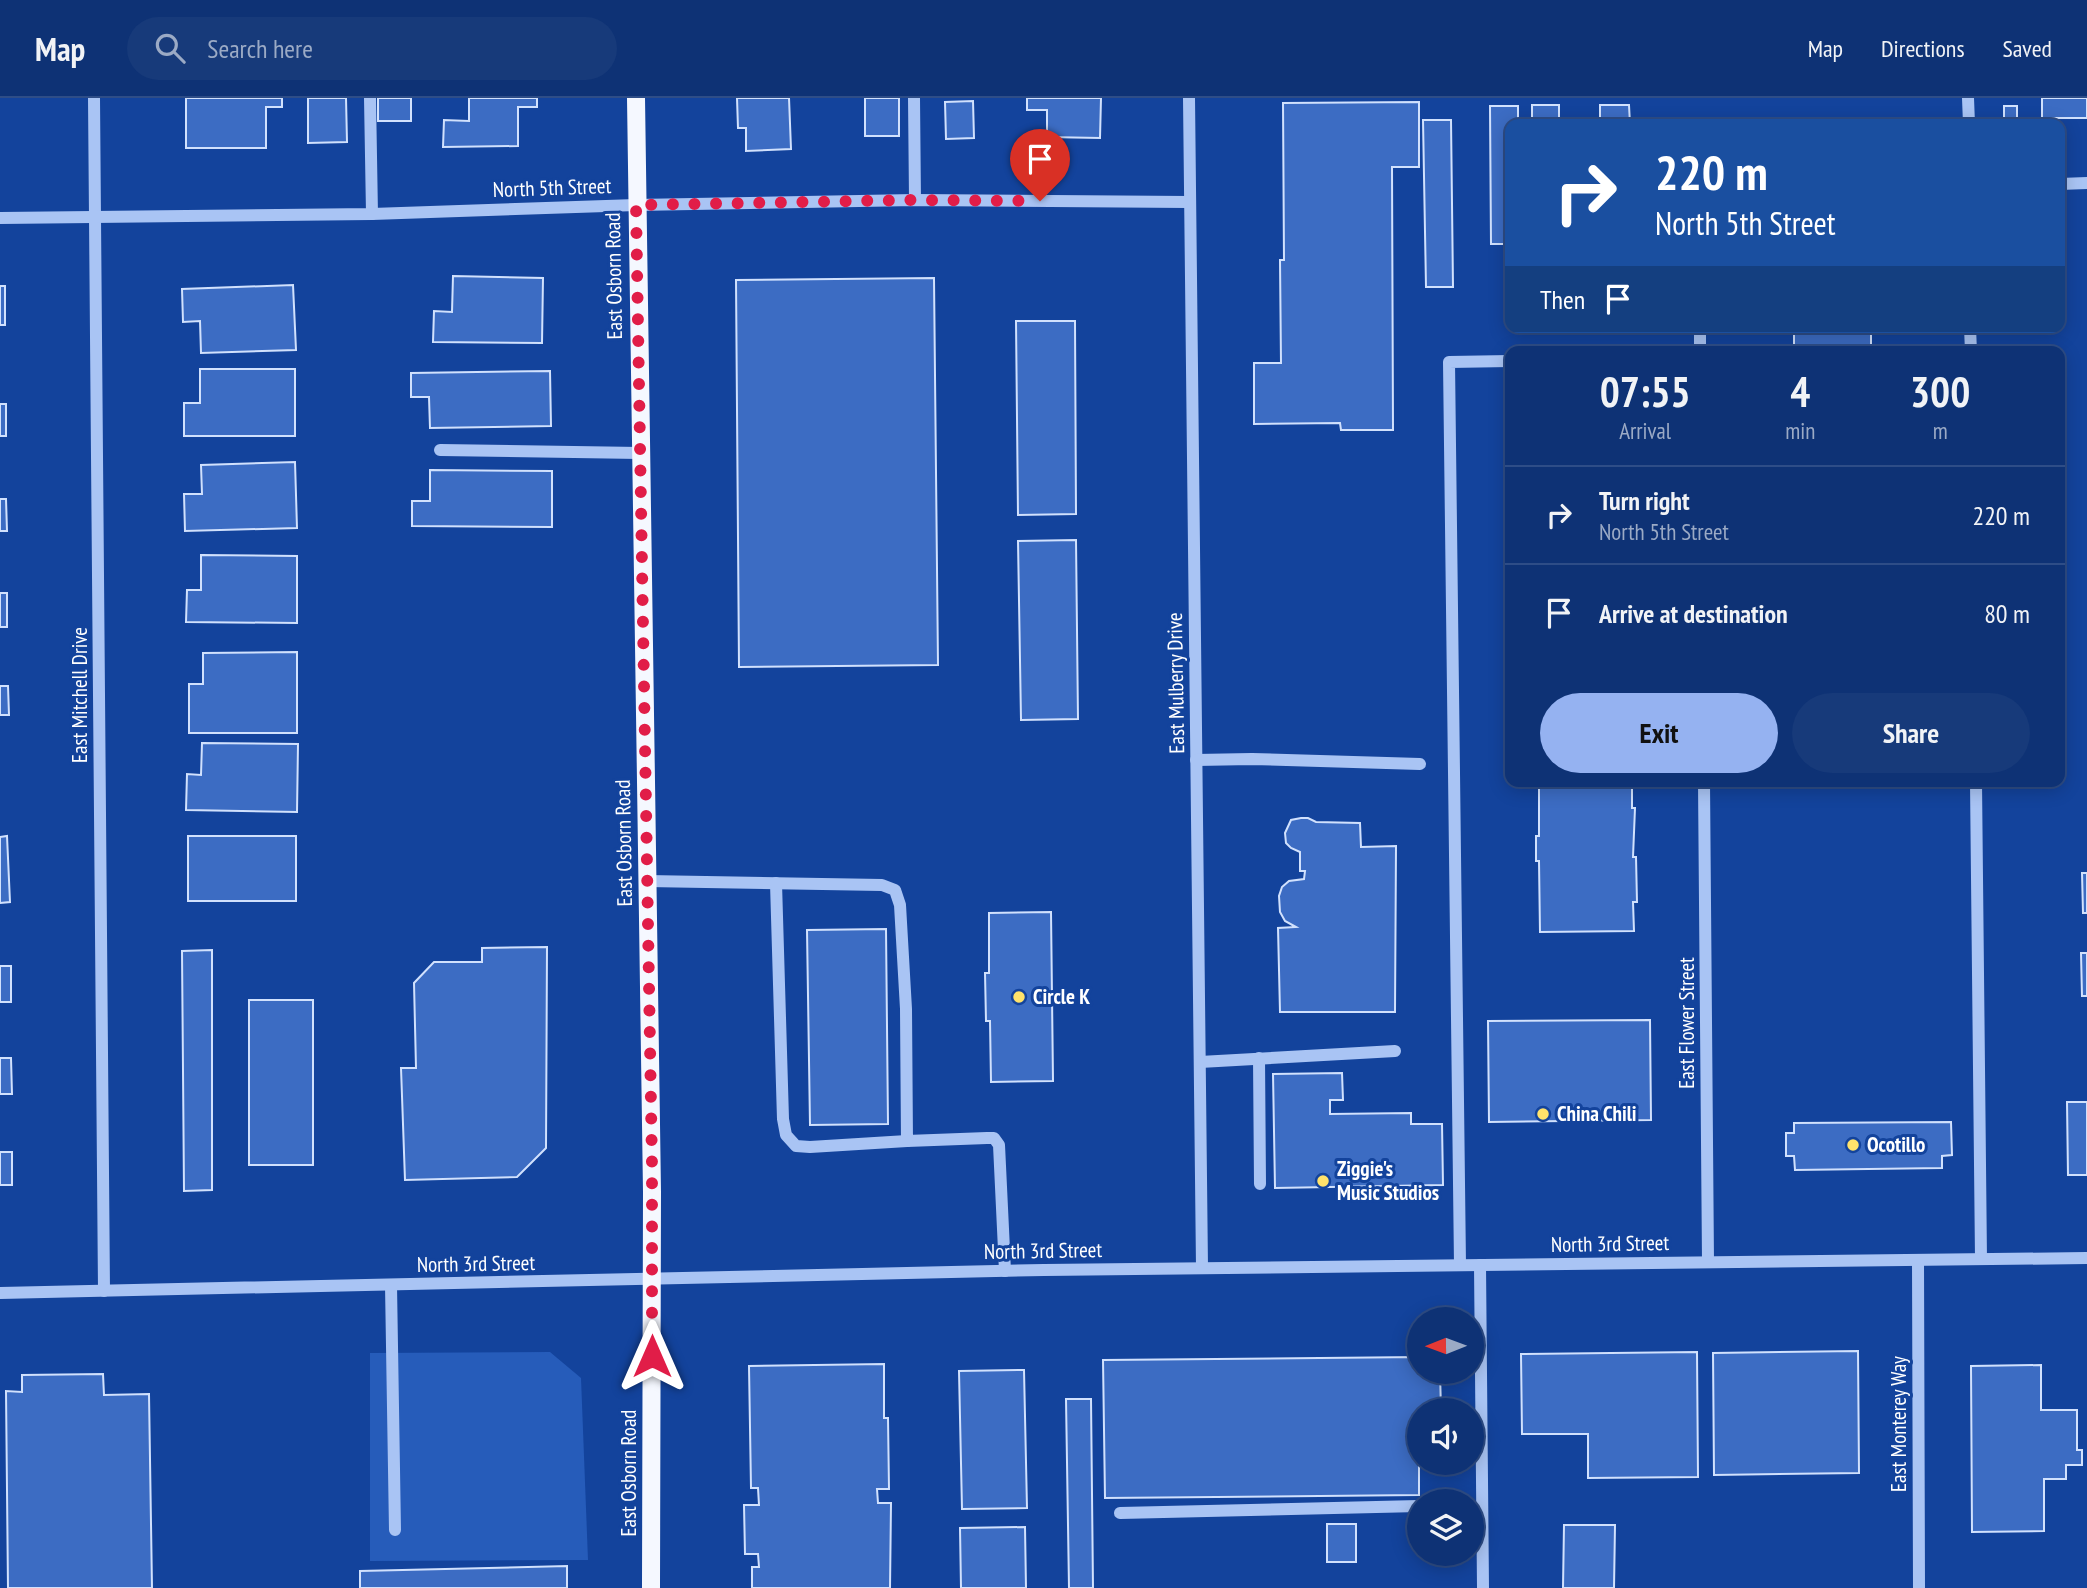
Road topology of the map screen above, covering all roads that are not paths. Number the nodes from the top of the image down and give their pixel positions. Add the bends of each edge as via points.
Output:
1 (94, 98) edge
2 (370, 98) edge
3 (636, 98) edge
4 (914, 98) edge
5 (1189, 98) edge
6 (1968, 98) edge
7 (1969, 119) edge
8 (2087, 183) edge
9 (2065, 184) edge
10 (915, 200) junction
11 (1189, 202) junction
12 (636, 205) junction
13 (372, 214) junction
14 (0, 218) edge
15 (96, 218) junction
16 (1505, 361) edge
17 (440, 450) dead end
18 (640, 453) junction
19 (1196, 760) junction
20 (1420, 764) dead end
21 (1704, 787) edge
22 (1976, 787) edge
23 (648, 881) junction
24 (776, 884) junction
25 (1395, 1051) dead end
26 (1259, 1058) junction
27 (1200, 1062) junction
28 (907, 1141) junction
29 (1260, 1184) dead end
30 (2087, 1258) edge
31 (1981, 1259) junction
32 (1918, 1260) junction
33 (1708, 1262) junction
34 (1460, 1265) junction
35 (1480, 1265) junction
36 (1202, 1268) junction
37 (1005, 1271) junction
38 (653, 1279) junction
39 (390, 1285) junction
40 (104, 1291) junction
41 (0, 1293) edge
42 (1477, 1489) edge
43 (1407, 1506) edge
44 (1120, 1513) dead end
45 (395, 1530) dead end
46 (1481, 1566) edge
47 (651, 1588) edge
48 (1483, 1588) edge
49 (1919, 1588) edge

1 - 15 street, East Mitchell Drive
2 - 13 street
3 - 12 main road, East Osborn Road
4 - 10 street
5 - 11 street, East Mulberry Drive
6 - 7 street
8 - 9 street
10 - 11 street, North 5th Street
10 - 12 street, North 5th Street
11 - 19 street, East Mulberry Drive
12 - 13 street, North 5th Street
12 - 18 main road, East Osborn Road
13 - 15 street, North 5th Street
14 - 15 street, North 5th Street
15 - 40 street, East Mitchell Drive
16 - 34 street via 1449,362
17 - 18 street
18 - 23 main road, East Osborn Road
19 - 20 street
19 - 27 street, East Mulberry Drive
21 - 33 street, East Flower Street
22 - 31 street
23 - 24 street
23 - 38 main road, East Osborn Road
24 - 28 street via 882,885 895,890 900,905 906,1009
24 - 28 street via 786,1135 796,1146 810,1147
25 - 26 street
26 - 27 street
26 - 29 street
27 - 36 street, East Mulberry Drive
28 - 37 street via 994,1138 999,1145
30 - 31 street, North 3rd Street
31 - 32 street, North 3rd Street
32 - 33 street, North 3rd Street
32 - 49 street, East Monterey Way
33 - 35 street, North 3rd Street
34 - 35 street, North 3rd Street
34 - 36 street, North 3rd Street
35 - 42 street
36 - 37 street, North 3rd Street
37 - 38 street, North 3rd Street
38 - 39 street, North 3rd Street
38 - 47 main road, East Osborn Road
39 - 40 street, North 3rd Street
39 - 45 street
40 - 41 street, North 3rd Street
43 - 44 street
46 - 48 street

